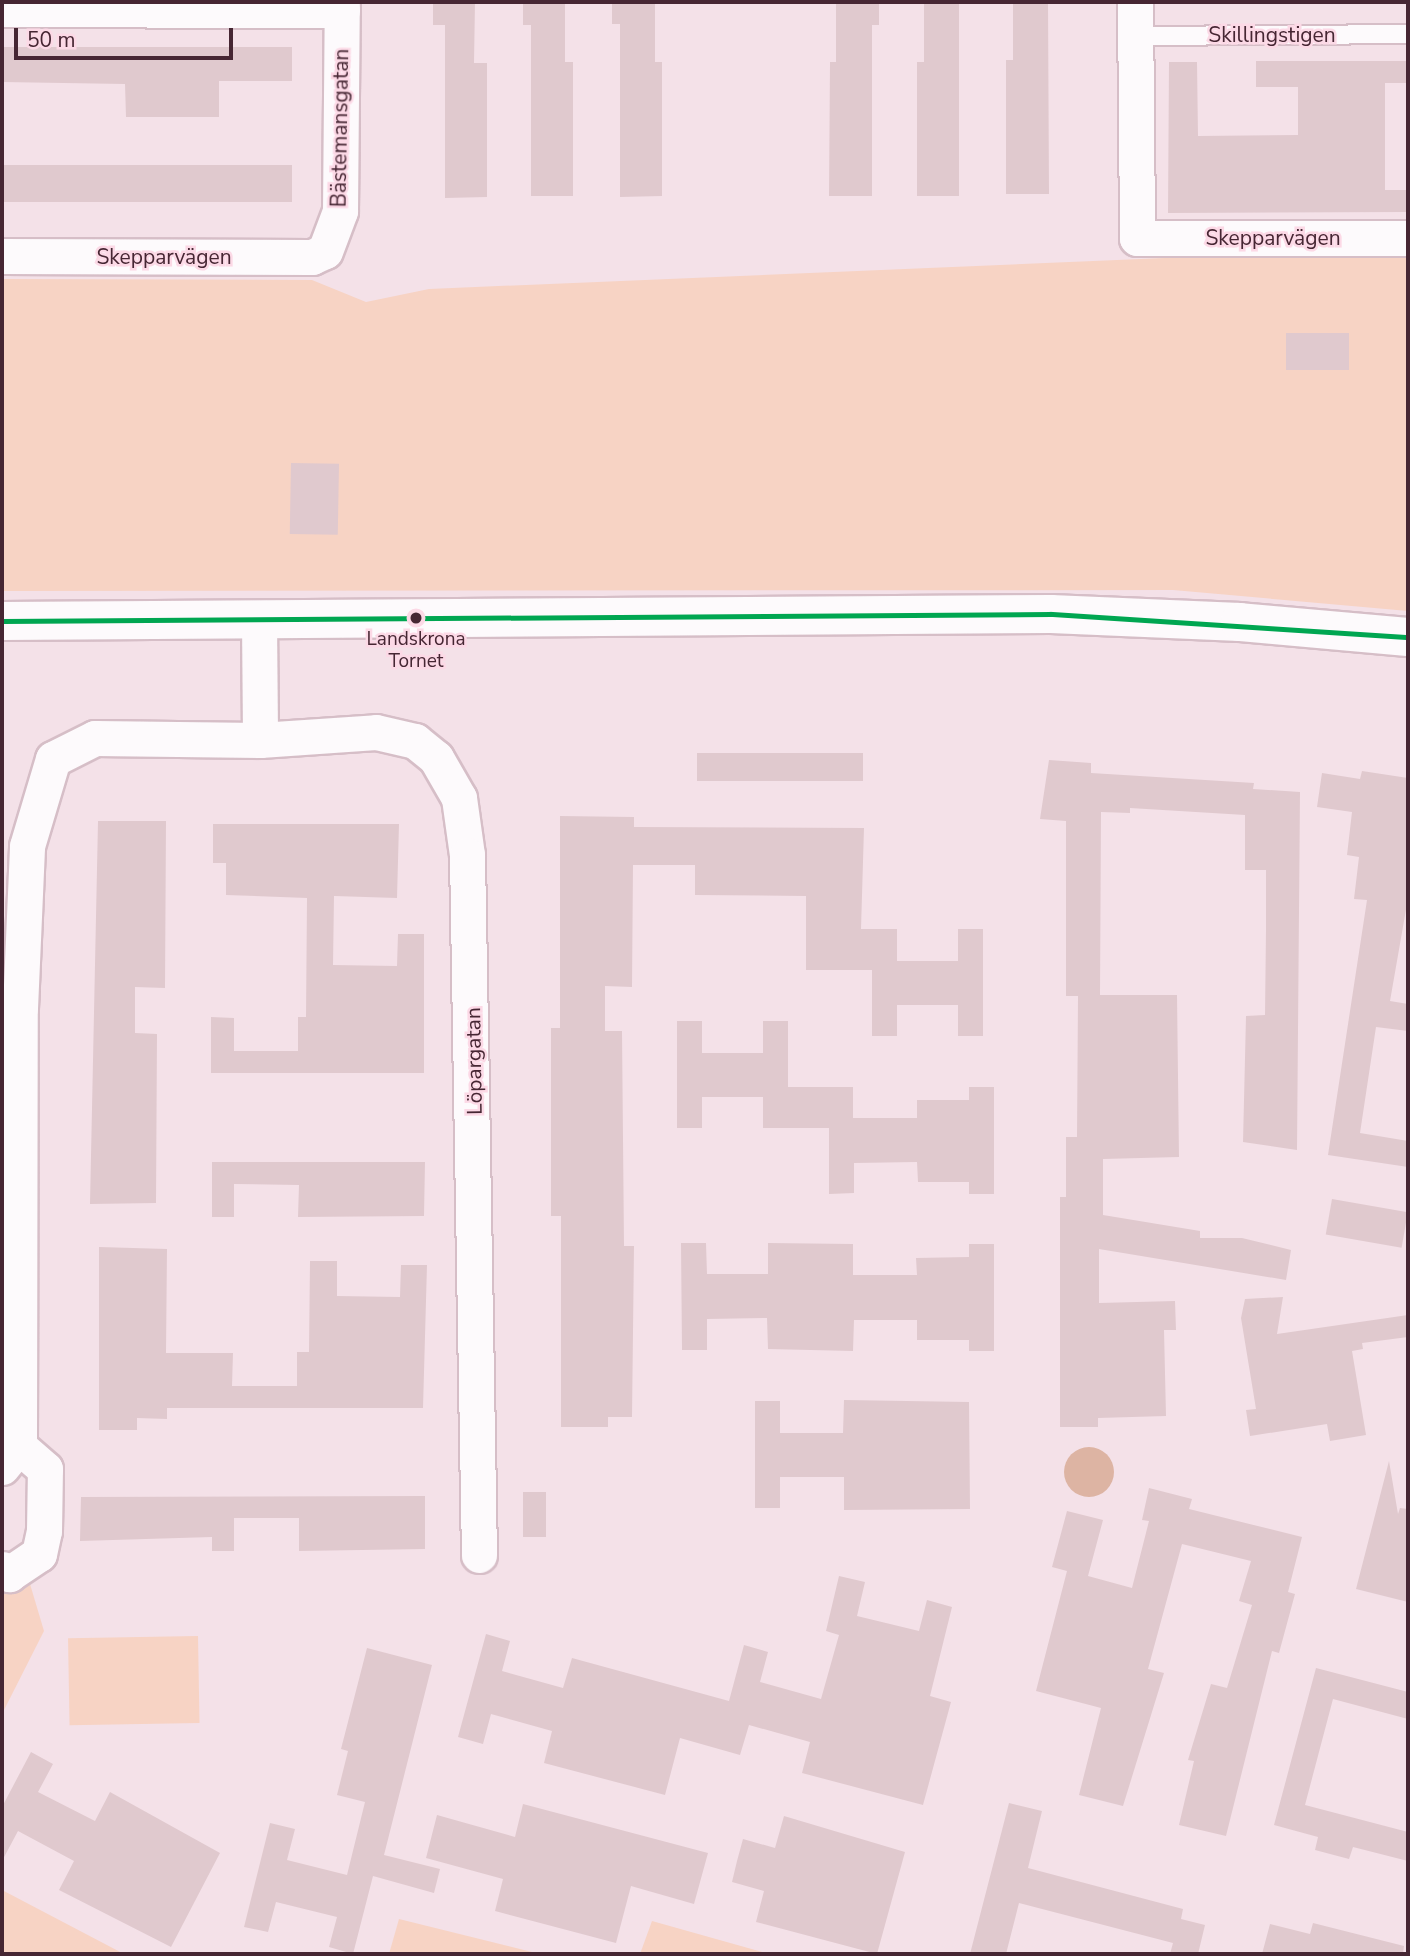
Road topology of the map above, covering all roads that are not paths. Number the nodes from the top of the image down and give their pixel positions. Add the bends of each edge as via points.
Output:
1 (342, 6) edge
2 (2, 9) edge
3 (1135, 19) edge
4 (1408, 34) edge
5 (1408, 238) edge
6 (326, 251) joint
7 (2, 257) edge
8 (259, 620) junction
9 (2, 621) edge
10 (1408, 638) edge
11 (260, 740) junction
12 (10, 1456) edge
13 (479, 1555) dead end
14 (2, 1569) edge

1 - 2 street
1 - 6 street, Bästemansgatan via 340,211
3 - 4 lane, Skillingstigen
3 - 5 street, Skepparvägen via 1137,238
6 - 7 street, Skepparvägen via 312,257
8 - 9 street
8 - 10 street via 1051,614 1267,623
8 - 11 street
11 - 12 street, Löpargatan via 95,738 53,759 40,789 27,846
11 - 13 street, Löpargatan via 376,732 415,741 436,758 459,798 467,855 474,994
12 - 14 street, Löpargatan via 45,1469 44,1531 39,1554 9,1574

